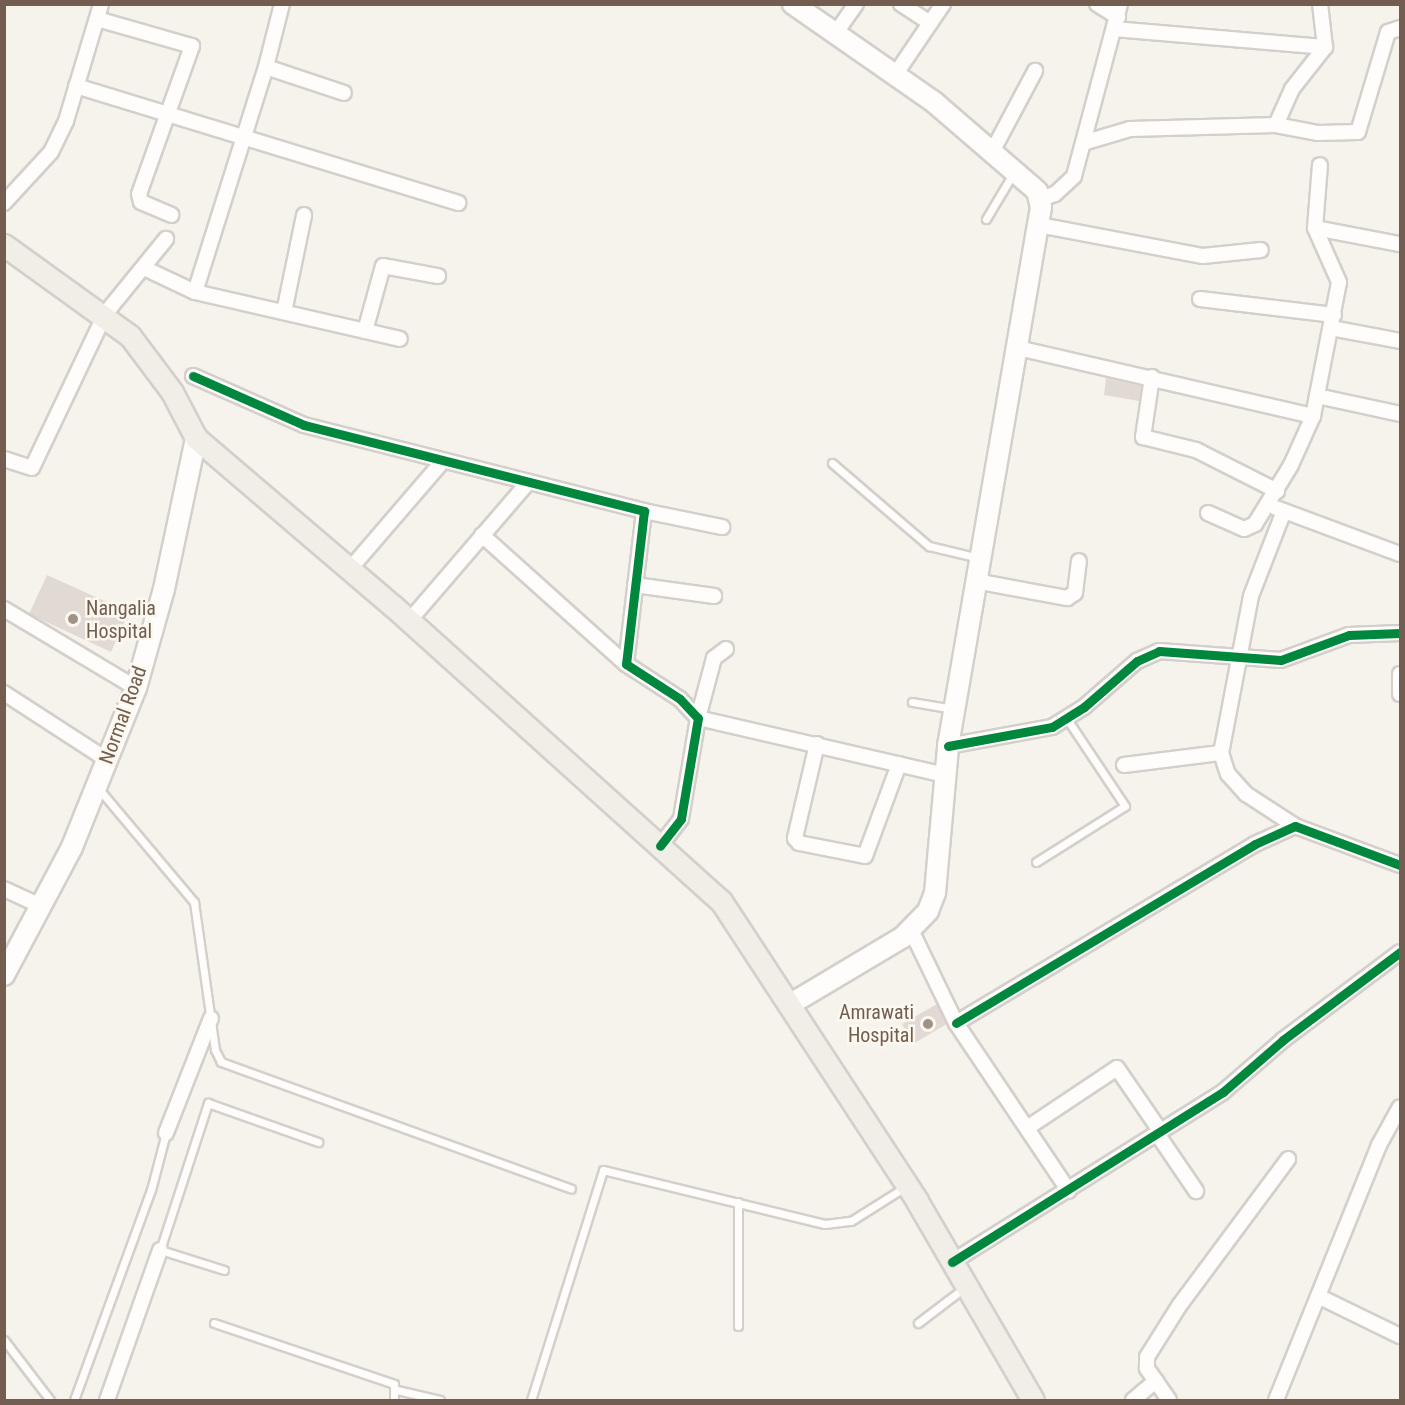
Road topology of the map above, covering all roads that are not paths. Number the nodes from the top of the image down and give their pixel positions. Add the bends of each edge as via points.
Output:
1 (101, 4) edge
2 (282, 4) edge
3 (793, 4) edge
4 (856, 4) edge
5 (901, 4) edge
6 (943, 4) edge
7 (1097, 4) edge
8 (1320, 4) edge
9 (1118, 17) edge
10 (97, 19) junction
11 (930, 23) junction
12 (1401, 28) edge
13 (835, 34) junction
14 (1325, 47) junction
15 (266, 67) junction
16 (1035, 71) dead end
17 (895, 75) junction
18 (76, 86) junction
19 (344, 93) dead end
20 (172, 111) junction
21 (1276, 124) junction
22 (246, 135) junction
23 (1083, 143) junction
24 (992, 152) junction
25 (1320, 165) dead end
26 (1015, 172) junction
27 (1039, 200) junction
28 (4, 203) edge
29 (459, 203) dead end
30 (303, 215) dead end
31 (171, 216) dead end
32 (986, 219) dead end
33 (1040, 225) junction
34 (1315, 228) junction
35 (166, 239) dead end
36 (1401, 244) edge
37 (4, 245) edge
38 (1261, 250) dead end
39 (144, 268) junction
40 (438, 276) dead end
41 (195, 292) junction
42 (1200, 299) dead end
43 (284, 312) junction
44 (105, 314) junction
45 (1333, 322) junction
46 (365, 331) junction
47 (400, 339) dead end
48 (1401, 341) edge
49 (1018, 348) junction
50 (193, 376) dead end
51 (1152, 377) junction
52 (1317, 396) junction
53 (1401, 414) edge
54 (1313, 416) junction
55 (196, 438) junction
56 (4, 459) edge
57 (442, 462) junction
58 (832, 463) dead end
59 (527, 484) junction
60 (1277, 491) junction
61 (1269, 505) junction
62 (644, 511) junction
63 (1284, 511) junction
64 (1208, 513) dead end
65 (722, 527) dead end
66 (482, 535) junction
67 (1401, 554) edge
68 (979, 558) junction
69 (1079, 561) dead end
70 (350, 569) junction
71 (975, 581) junction
72 (635, 585) junction
73 (714, 596) dead end
74 (4, 609) edge
75 (409, 621) junction
76 (1401, 633) edge
77 (726, 649) dead end
78 (1239, 657) junction
79 (626, 664) junction
80 (1401, 674) edge
81 (136, 688) junction
82 (4, 693) edge
83 (1401, 694) edge
84 (912, 702) dead end
85 (954, 709) junction
86 (698, 718) junction
87 (1067, 720) junction
88 (817, 744) junction
89 (948, 746) junction
90 (1221, 753) junction
91 (108, 760) junction
92 (899, 764) junction
93 (1124, 765) dead end
94 (945, 776) junction
95 (97, 786) junction
96 (1295, 826) junction
97 (660, 846) junction
98 (1036, 862) dead end
99 (1401, 865) edge
100 (4, 889) edge
101 (41, 906) junction
102 (912, 930) junction
103 (1401, 952) edge
104 (4, 975) edge
105 (789, 1005) junction
106 (211, 1018) junction
107 (956, 1023) junction
108 (1401, 1107) edge
109 (1027, 1128) junction
110 (166, 1133) joint
111 (1160, 1133) junction
112 (318, 1142) dead end
113 (1288, 1159) dead end
114 (907, 1186) junction
115 (571, 1189) dead end
116 (1069, 1191) junction
117 (1196, 1191) dead end
118 (738, 1202) junction
119 (160, 1250) junction
120 (952, 1262) junction
121 (224, 1270) dead end
122 (966, 1286) junction
123 (1320, 1297) junction
124 (214, 1323) dead end
125 (918, 1323) dead end
126 (738, 1326) dead end
127 (1401, 1336) edge
128 (4, 1340) edge
129 (1156, 1381) junction
130 (397, 1390) junction
131 (50, 1401) edge
132 (74, 1401) edge
133 (107, 1401) edge
134 (394, 1401) edge
135 (440, 1401) edge
136 (531, 1401) edge
137 (1033, 1401) edge
138 (1133, 1401) edge
139 (1169, 1401) edge
140 (1276, 1401) edge

1 - 10 street
2 - 15 street
3 - 13 main road
4 - 13 street
5 - 11 street
6 - 11 street
7 - 9 street
8 - 14 street
9 - 14 street
9 - 23 street
10 - 18 street
10 - 20 street via 192,46
11 - 17 street
12 - 21 street via 1388,32 1358,132 1318,133
13 - 17 main road
14 - 21 street via 1292,89
15 - 19 street
15 - 22 street
16 - 24 street
17 - 24 main road
18 - 20 street
18 - 28 street via 51,152
20 - 22 street
20 - 31 street via 139,194 141,202
21 - 23 street via 1130,129
22 - 29 street
22 - 41 street
23 - 27 street via 1074,177 1060,190
24 - 26 main road
25 - 34 street
26 - 27 main road via 1037,191
26 - 32 lane
27 - 33 main road
30 - 43 street
33 - 38 street via 1203,256
33 - 49 main road
34 - 36 street
34 - 45 street via 1339,282
35 - 39 street
37 - 44 main road
39 - 41 street
39 - 44 street
40 - 46 street via 383,266
41 - 43 street
42 - 45 street
43 - 46 street
44 - 55 main road via 137,345 172,392
44 - 56 street via 32,468
45 - 48 street
45 - 52 street
46 - 47 street
49 - 51 street
49 - 68 main road
50 - 57 street via 304,425
51 - 54 street
51 - 60 street via 1143,436 1196,450
52 - 53 street
52 - 54 street
54 - 60 street
55 - 70 main road
55 - 81 main road, Normal Road via 164,590
57 - 59 street
57 - 70 street
58 - 68 lane via 929,546
59 - 62 street
59 - 66 street
60 - 61 street
61 - 63 street
61 - 64 street via 1255,524 1244,529
62 - 65 street
62 - 72 street
63 - 67 street
63 - 78 street via 1251,596
66 - 75 street
66 - 79 street
68 - 71 main road
69 - 71 street via 1074,593 1067,598
70 - 75 main road
71 - 85 main road
72 - 73 street
72 - 79 street
74 - 81 street
75 - 97 main road
76 - 78 street via 1349,635 1289,659
77 - 86 street via 714,658
78 - 87 street via 1159,651 1137,661
78 - 90 street
79 - 86 street via 680,699
80 - 83 street
81 - 91 main road, Normal Road
82 - 91 street
84 - 85 lane
85 - 89 main road
86 - 88 street
86 - 97 street via 681,819
87 - 89 street via 1031,734
87 - 98 lane via 1125,806
88 - 92 street
88 - 92 street via 795,838 799,843 865,856
89 - 94 main road
90 - 93 street
90 - 96 street via 1228,774 1246,794
91 - 95 main road, Normal Road
92 - 94 street
94 - 102 main road via 935,893
95 - 101 main road, Normal Road
95 - 106 lane via 194,902
96 - 99 street
96 - 107 street via 1255,844
97 - 105 main road via 721,901
100 - 101 street
101 - 104 main road, Normal Road
102 - 105 main road
102 - 107 street
103 - 111 street via 1223,1092
105 - 114 main road
106 - 110 street
106 - 115 lane via 214,1050 221,1062
107 - 109 street
108 - 123 street via 1379,1145
109 - 111 street via 1117,1068
109 - 116 street
110 - 132 lane via 151,1190
111 - 116 street
111 - 117 street
112 - 119 lane via 208,1103
113 - 129 street via 1179,1306 1147,1357 1147,1368
114 - 118 lane via 861,1216 839,1224
114 - 120 main road
116 - 120 street
118 - 126 lane
118 - 136 lane via 603,1170
119 - 121 lane
119 - 133 street
120 - 122 main road
122 - 125 lane
122 - 137 main road
123 - 127 street
123 - 140 street
124 - 130 lane via 394,1384
128 - 131 lane
129 - 138 street
129 - 139 street
130 - 134 lane
130 - 135 lane

